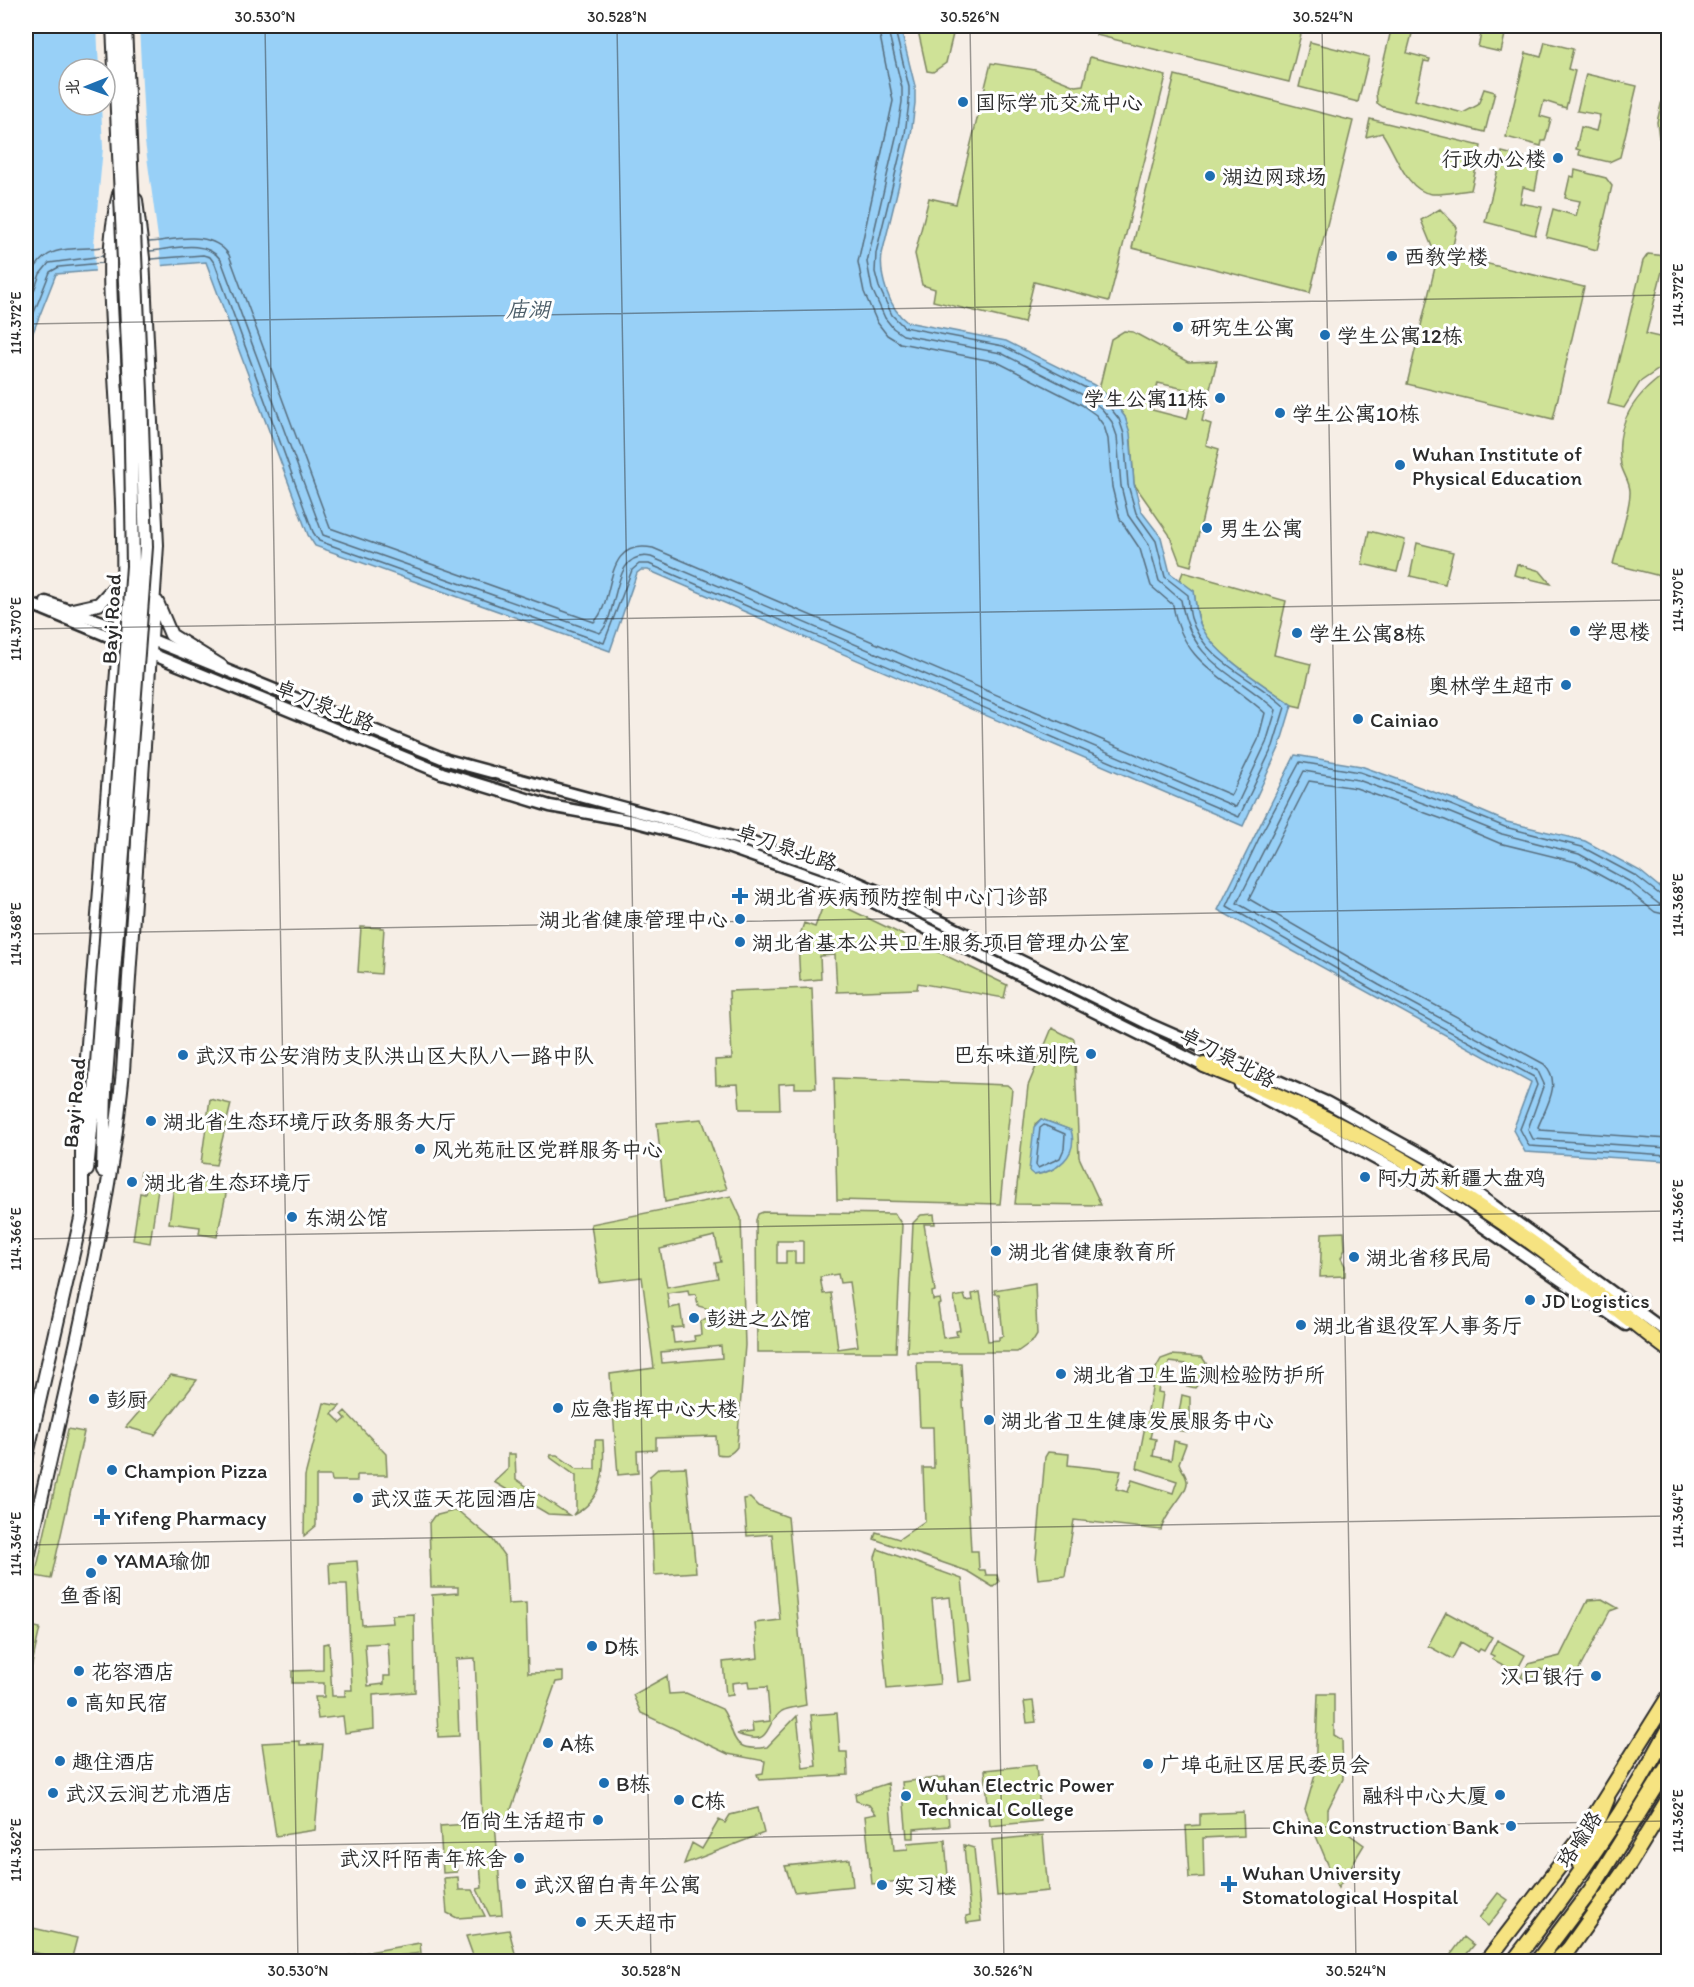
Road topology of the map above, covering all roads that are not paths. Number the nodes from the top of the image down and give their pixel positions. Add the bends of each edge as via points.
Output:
1 (113, 26) edge
2 (124, 26) edge
3 (127, 185) junction
4 (123, 578) junction
5 (154, 594) junction
6 (26, 595) edge
7 (26, 602) edge
8 (72, 610) junction
9 (121, 635) junction
10 (150, 639) junction
11 (149, 652) junction
12 (221, 666) junction
13 (102, 839) junction
14 (137, 842) junction
15 (1204, 1065) junction
16 (100, 1091) junction
17 (102, 1208) junction
18 (82, 1214) junction
19 (1668, 1333) edge
20 (1668, 1348) edge
21 (1668, 1356) edge
22 (26, 1459) edge
23 (26, 1567) edge
24 (1668, 1698) edge
25 (1668, 1731) edge
26 (1666, 1770) edge
27 (1607, 1799) junction
28 (1668, 1800) edge
29 (1572, 1886) junction
30 (1486, 1962) edge
31 (1513, 1962) edge
32 (1537, 1962) edge
33 (1557, 1962) edge

1 - 3 main road, Bayi Road, bridge
2 - 3 main road, Bayi Road, bridge
3 - 4 main road, Bayi Road, bridge via 113,218 110,265
3 - 5 main road, Bayi Road, bridge via 141,221 144,258
3 - 16 main road, Bayi Road, bridge via 133,603
4 - 8 main road via 99,604
4 - 9 main road, Bayi Road
5 - 10 main road, Bayi Road
5 - 12 main road via 171,635
6 - 8 street, 卓刀泉北路
7 - 9 street, 卓刀泉北路
8 - 9 street, 卓刀泉北路
9 - 10 street, 卓刀泉北路
9 - 11 street, 卓刀泉北路
9 - 13 main road, Bayi Road
10 - 11 main road, Bayi Road
10 - 12 street, 卓刀泉北路
11 - 14 main road, Bayi Road
11 - 15 street, 卓刀泉北路 via 442,773 550,806 633,821 716,843 849,890
12 - 19 street, 卓刀泉北路 via 447,760 747,841 893,898 1149,1024 1326,1102 1410,1149 1471,1187
13 - 14 main road
13 - 18 main road, Bayi Road via 81,1121
14 - 17 main road, Bayi Road via 122,1083
15 - 20 main road via 1281,1095 1467,1198
15 - 21 street, 卓刀泉北路 via 1420,1183
16 - 17 main road, Bayi Road
16 - 18 main road, Bayi Road
17 - 23 main road, Bayi Road
18 - 22 main road, Bayi Road
24 - 27 main road
25 - 29 main road, 珞喻路 via 1613,1828
26 - 32 main road, 珞喻路 via 1591,1890
27 - 29 main road
27 - 30 main road
28 - 33 main road via 1629,1864
29 - 31 main road, 珞喻路

